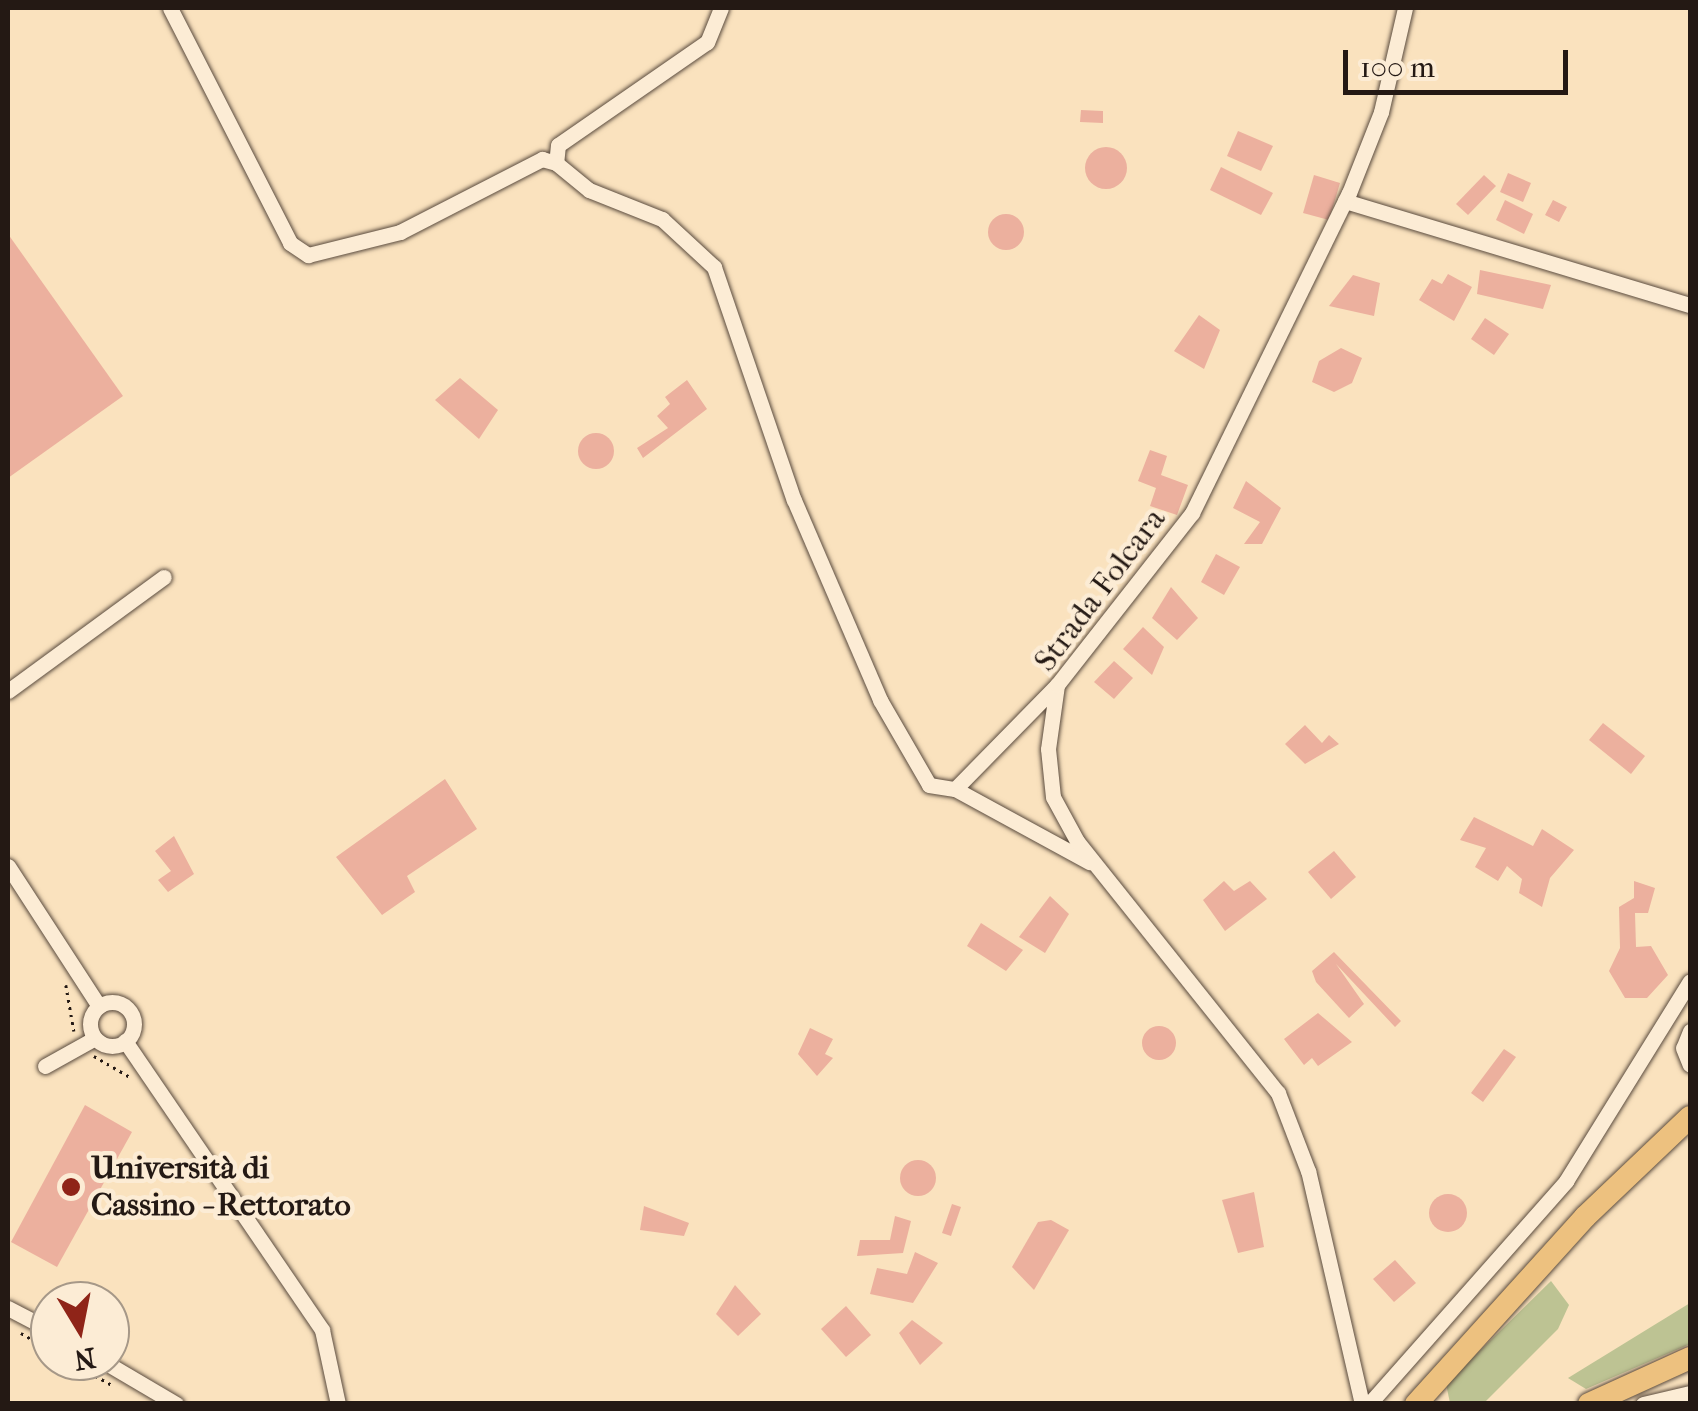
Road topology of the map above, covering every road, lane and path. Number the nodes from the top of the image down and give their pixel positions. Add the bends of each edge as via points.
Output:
1 (170, 8) edge
2 (721, 8) edge
3 (1405, 8) edge
4 (556, 163) junction
5 (1345, 201) junction
6 (1690, 305) edge
7 (164, 577) dead end
8 (1057, 685) junction
9 (8, 691) edge
10 (956, 789) junction
11 (8, 866) edge
12 (1098, 866) junction
13 (64, 973) dead end
14 (1690, 981) edge
15 (99, 1006) junction
16 (1690, 1031) edge
17 (74, 1035) dead end
18 (125, 1042) junction
19 (91, 1045) junction
20 (1690, 1064) edge
21 (46, 1066) dead end
22 (142, 1092) dead end
23 (1690, 1117) edge
24 (8, 1326) edge
25 (30, 1339) edge
26 (1690, 1358) edge
27 (130, 1377) edge
28 (104, 1381) edge
29 (1690, 1393) edge
30 (128, 1395) dead end
31 (1608, 1398) edge
32 (176, 1404) edge
33 (338, 1404) edge
34 (1362, 1404) edge
35 (1370, 1404) edge
36 (1416, 1404) edge
37 (1589, 1404) edge
38 (1642, 1404) edge

1 - 4 street via 290,243 308,254 400,232 542,159
2 - 4 street via 707,42 558,145
3 - 5 street, Strada Folcara via 1381,112
4 - 10 street via 589,190 662,220 714,267 794,500 880,700 929,784
5 - 6 street
5 - 8 street, Strada Folcara via 1192,513
7 - 9 street
8 - 10 street
8 - 12 street, Strada Folcara via 1053,797
10 - 12 street
11 - 15 street
12 - 34 street, Strada Folcara via 1278,1093 1308,1171
13 - 17 path
14 - 35 street via 1566,1181
15 - 18 street via 130,1010
15 - 19 street
16 - 20 street via 1682,1048
18 - 19 street
18 - 33 street via 322,1330
19 - 21 street
19 - 22 path
23 - 36 highway via 1584,1217
24 - 25 path
26 - 31 highway
27 - 32 street
28 - 30 path
29 - 38 street
31 - 37 highway

